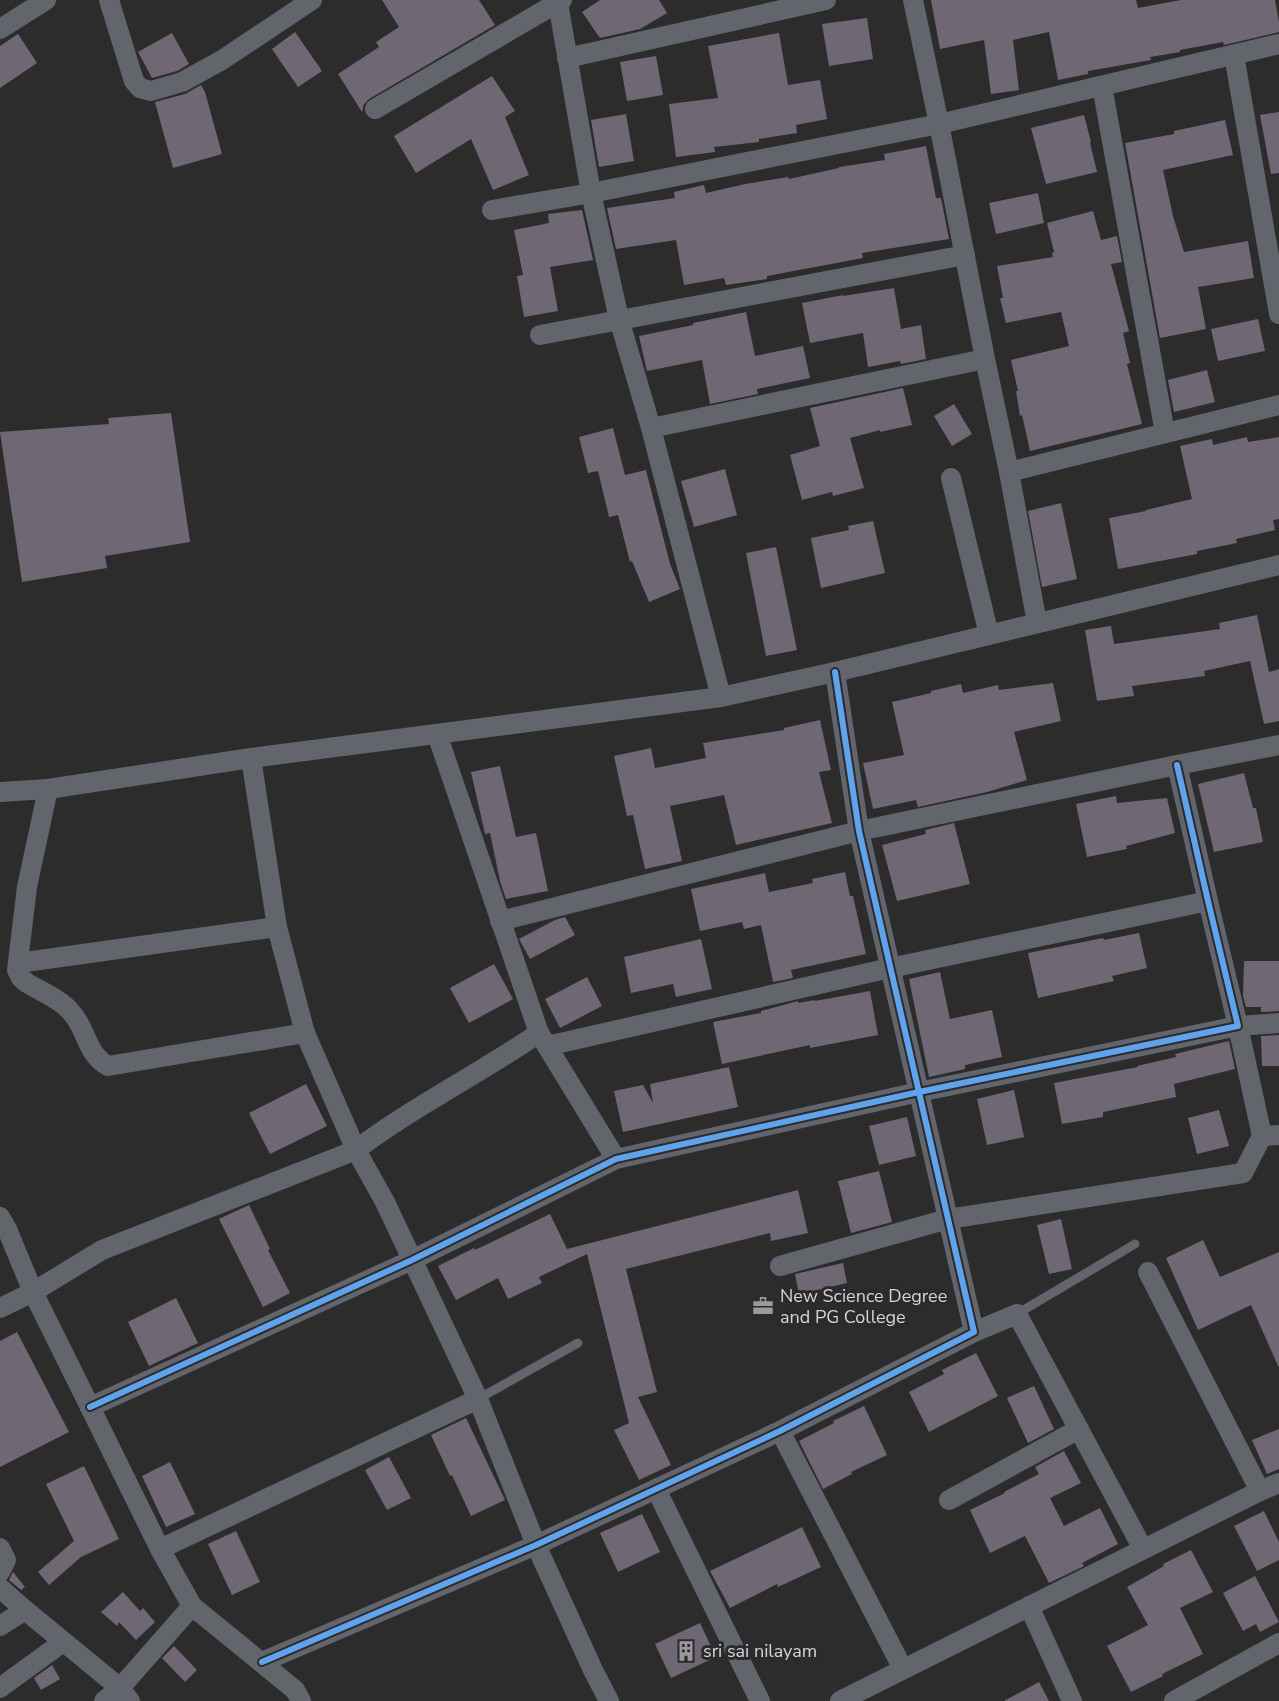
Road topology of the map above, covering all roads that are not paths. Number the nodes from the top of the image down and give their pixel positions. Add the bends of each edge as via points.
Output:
1 (46, 0) edge
2 (109, 0) edge
3 (312, 0) edge
4 (826, 0) edge
5 (914, 0) edge
6 (558, 1) edge
7 (790, 4) edge
8 (0, 29) edge
9 (1279, 44) edge
10 (1234, 55) junction
11 (567, 58) junction
12 (1102, 86) junction
13 (375, 110) dead end
14 (939, 124) junction
15 (591, 193) junction
16 (492, 210) dead end
17 (965, 255) junction
18 (1279, 314) edge
19 (619, 320) junction
20 (540, 335) dead end
21 (985, 359) junction
22 (1279, 405) edge
23 (651, 428) junction
24 (1165, 433) junction
25 (1009, 472) junction
26 (951, 478) dead end
27 (1279, 565) edge
28 (1037, 623) junction
29 (988, 635) junction
30 (835, 672) junction
31 (721, 697) junction
32 (437, 734) junction
33 (1279, 745) edge
34 (251, 758) junction
35 (1177, 765) junction
36 (48, 789) junction
37 (0, 792) edge
38 (859, 831) junction
39 (1208, 901) junction
40 (500, 921) junction
41 (277, 927) junction
42 (18, 963) junction
43 (890, 968) junction
44 (1279, 1023) edge
45 (1238, 1026) junction
46 (305, 1033) junction
47 (543, 1039) junction
48 (919, 1092) junction
49 (1271, 1136) edge
50 (356, 1150) junction
51 (616, 1159) junction
52 (0, 1217) edge
53 (948, 1219) junction
54 (1135, 1244) dead end
55 (412, 1260) junction
56 (780, 1266) dead end
57 (1148, 1272) dead end
58 (33, 1292) junction
59 (0, 1308) edge
60 (1017, 1314) junction
61 (974, 1332) junction
62 (578, 1343) dead end
63 (478, 1399) junction
64 (90, 1407) junction
65 (1078, 1429) junction
66 (780, 1431) junction
67 (1279, 1483) edge
68 (656, 1489) junction
69 (1260, 1491) junction
70 (949, 1500) dead end
71 (536, 1545) junction
72 (0, 1548) edge
73 (160, 1549) junction
74 (1143, 1549) junction
75 (0, 1572) edge
76 (0, 1588) edge
77 (192, 1606) junction
78 (1029, 1606) junction
79 (25, 1610) junction
80 (0, 1626) edge
81 (63, 1642) junction
82 (1279, 1643) edge
83 (262, 1662) junction
84 (903, 1669) junction
85 (0, 1688) edge
86 (125, 1694) edge
87 (104, 1701) edge
88 (301, 1701) edge
89 (609, 1701) edge
90 (760, 1701) edge
91 (840, 1701) edge
92 (1072, 1701) edge
93 (1174, 1701) edge

1 - 8 street
2 - 3 street via 134,81 151,91 182,82 222,60
4 - 7 street
5 - 14 street
6 - 11 street
6 - 13 street
7 - 11 street
9 - 10 street
10 - 12 street
10 - 18 street
11 - 15 street
12 - 14 street
12 - 24 street
14 - 15 street
14 - 17 street
15 - 16 street
15 - 19 street
17 - 19 street
17 - 21 street
19 - 20 street
19 - 23 street
21 - 23 street
21 - 25 street
22 - 24 street
23 - 31 street
24 - 25 street
25 - 28 street
26 - 29 street
27 - 28 street
28 - 29 street
29 - 30 street
30 - 31 street
30 - 38 street
31 - 32 street
32 - 34 street
32 - 40 street
33 - 35 street
34 - 36 street
34 - 41 street
35 - 38 street
35 - 39 street
36 - 37 street
36 - 42 street via 27,887
38 - 40 street
38 - 43 street
39 - 43 street
39 - 45 street
40 - 47 street
41 - 42 street
41 - 46 street
42 - 46 street via 21,978 69,1008 94,1055 108,1066
43 - 47 street
43 - 48 street
44 - 45 street
45 - 48 street
45 - 49 street
46 - 50 street
47 - 50 street via 514,1050
47 - 51 street
48 - 51 street
48 - 53 street
49 - 53 street via 1243,1173
50 - 55 street
50 - 58 street via 102,1250
51 - 55 street
52 - 58 street
53 - 56 street
53 - 61 street
54 - 60 lane
55 - 63 street
55 - 64 street
57 - 69 street
58 - 59 street
58 - 64 street
60 - 61 street
60 - 65 street
61 - 66 street
62 - 63 lane
63 - 71 street
63 - 73 street
64 - 73 street
65 - 70 street
65 - 74 street
66 - 68 street
66 - 84 street
67 - 69 street
68 - 71 street
68 - 90 street
69 - 74 street
71 - 83 street
71 - 89 street
72 - 75 street via 6,1560
73 - 77 street
74 - 78 street
76 - 79 street
77 - 83 street
77 - 86 street
78 - 84 street
78 - 92 street
79 - 80 street
79 - 81 street
81 - 85 street
81 - 86 street
82 - 93 street
83 - 88 street via 295,1690
84 - 91 street
86 - 87 street

